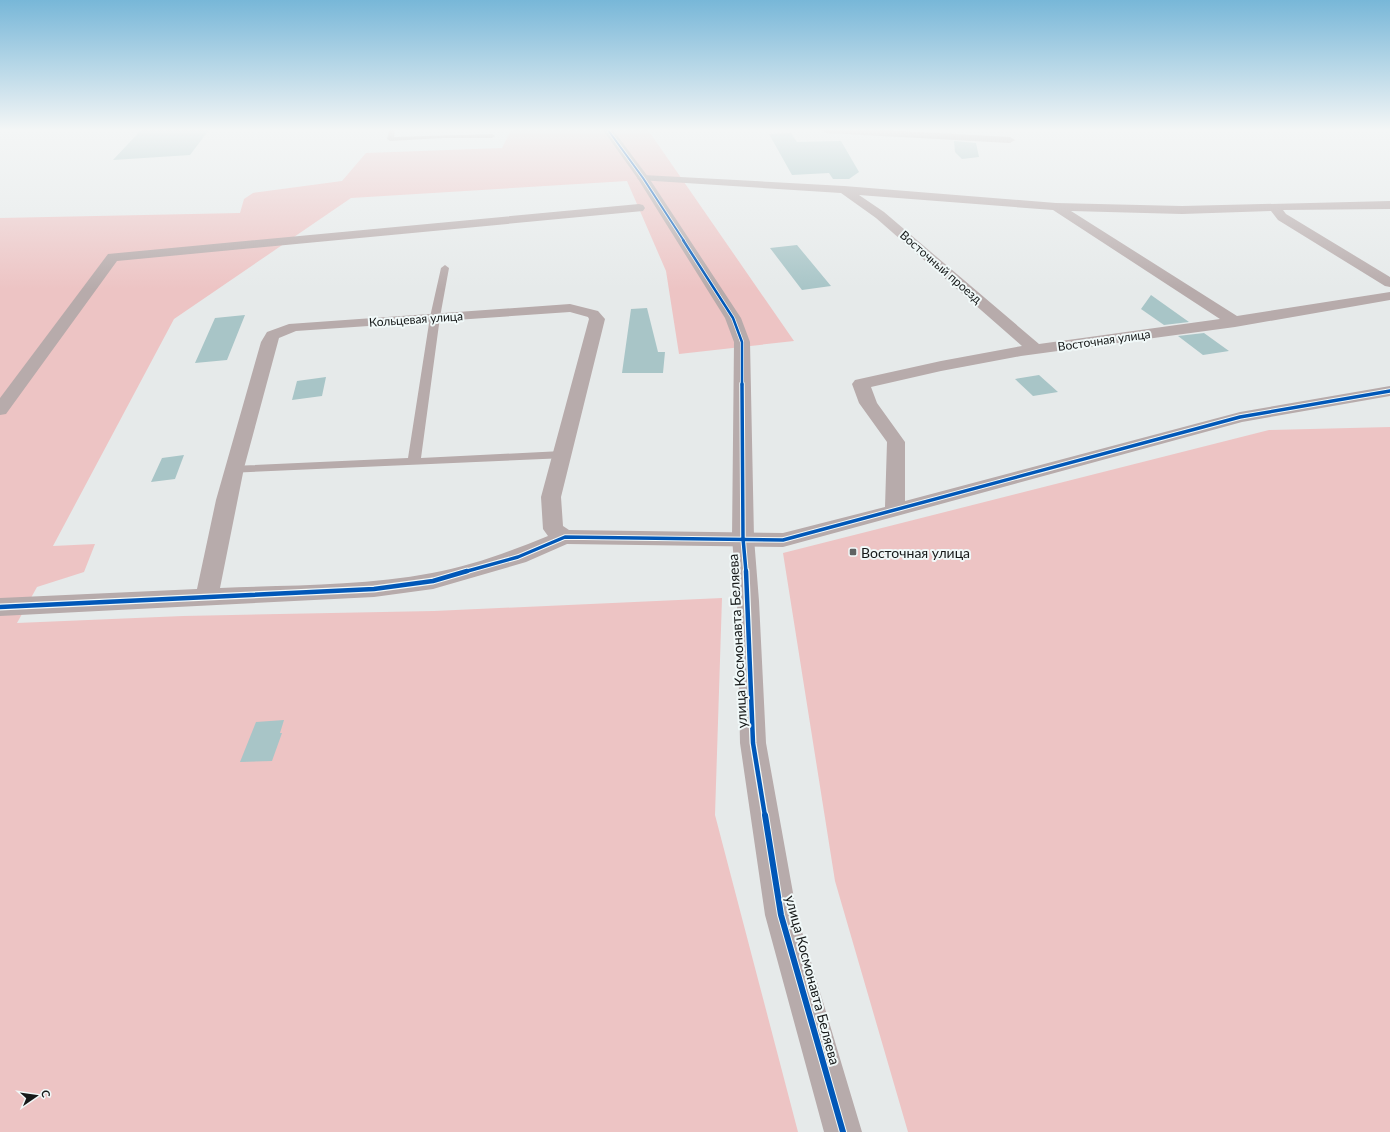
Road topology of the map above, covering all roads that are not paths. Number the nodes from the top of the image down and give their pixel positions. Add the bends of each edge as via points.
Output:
1 (646, 183) edge
2 (723, 183) edge
3 (843, 190) junction
4 (1390, 205) edge
5 (1056, 207) junction
6 (1274, 207) junction
7 (639, 208) dead end
8 (445, 268) dead end
9 (1390, 283) edge
10 (1390, 296) edge
11 (435, 317) junction
12 (1235, 322) junction
13 (1035, 349) junction
14 (1390, 391) edge
15 (0, 410) edge
16 (562, 455) junction
17 (414, 461) junction
18 (232, 470) junction
19 (895, 511) junction
20 (565, 537) junction
21 (743, 538) junction
22 (207, 596) junction
23 (0, 607) edge
24 (843, 1132) edge

1 - 21 street, улица Космонавта Беляева via 733,318 742,342
2 - 3 street
3 - 5 street
3 - 13 street, Восточный проезд via 880,215
4 - 6 street
5 - 6 street via 1182,210
5 - 12 street
6 - 9 street via 1282,217
7 - 15 street via 302,237 113,257
8 - 11 lane
10 - 12 street, Восточная улица
11 - 16 street, Кольцевая улица via 570,308 593,314 597,319
11 - 17 lane
11 - 18 street, Кольцевая улица via 294,327 273,335
12 - 13 street, Восточная улица
13 - 19 street, Восточная улица via 894,375 861,384 868,403 896,442
14 - 19 street via 1240,417
16 - 17 lane
16 - 20 street, Кольцевая улица via 551,497 551,516 553,529
17 - 18 lane
18 - 22 street, Кольцевая улица via 215,545
19 - 21 street via 782,540
20 - 21 street
20 - 22 street via 518,557 433,581 374,589
21 - 24 street, улица Космонавта Беляева via 753,743 781,915
22 - 23 street

